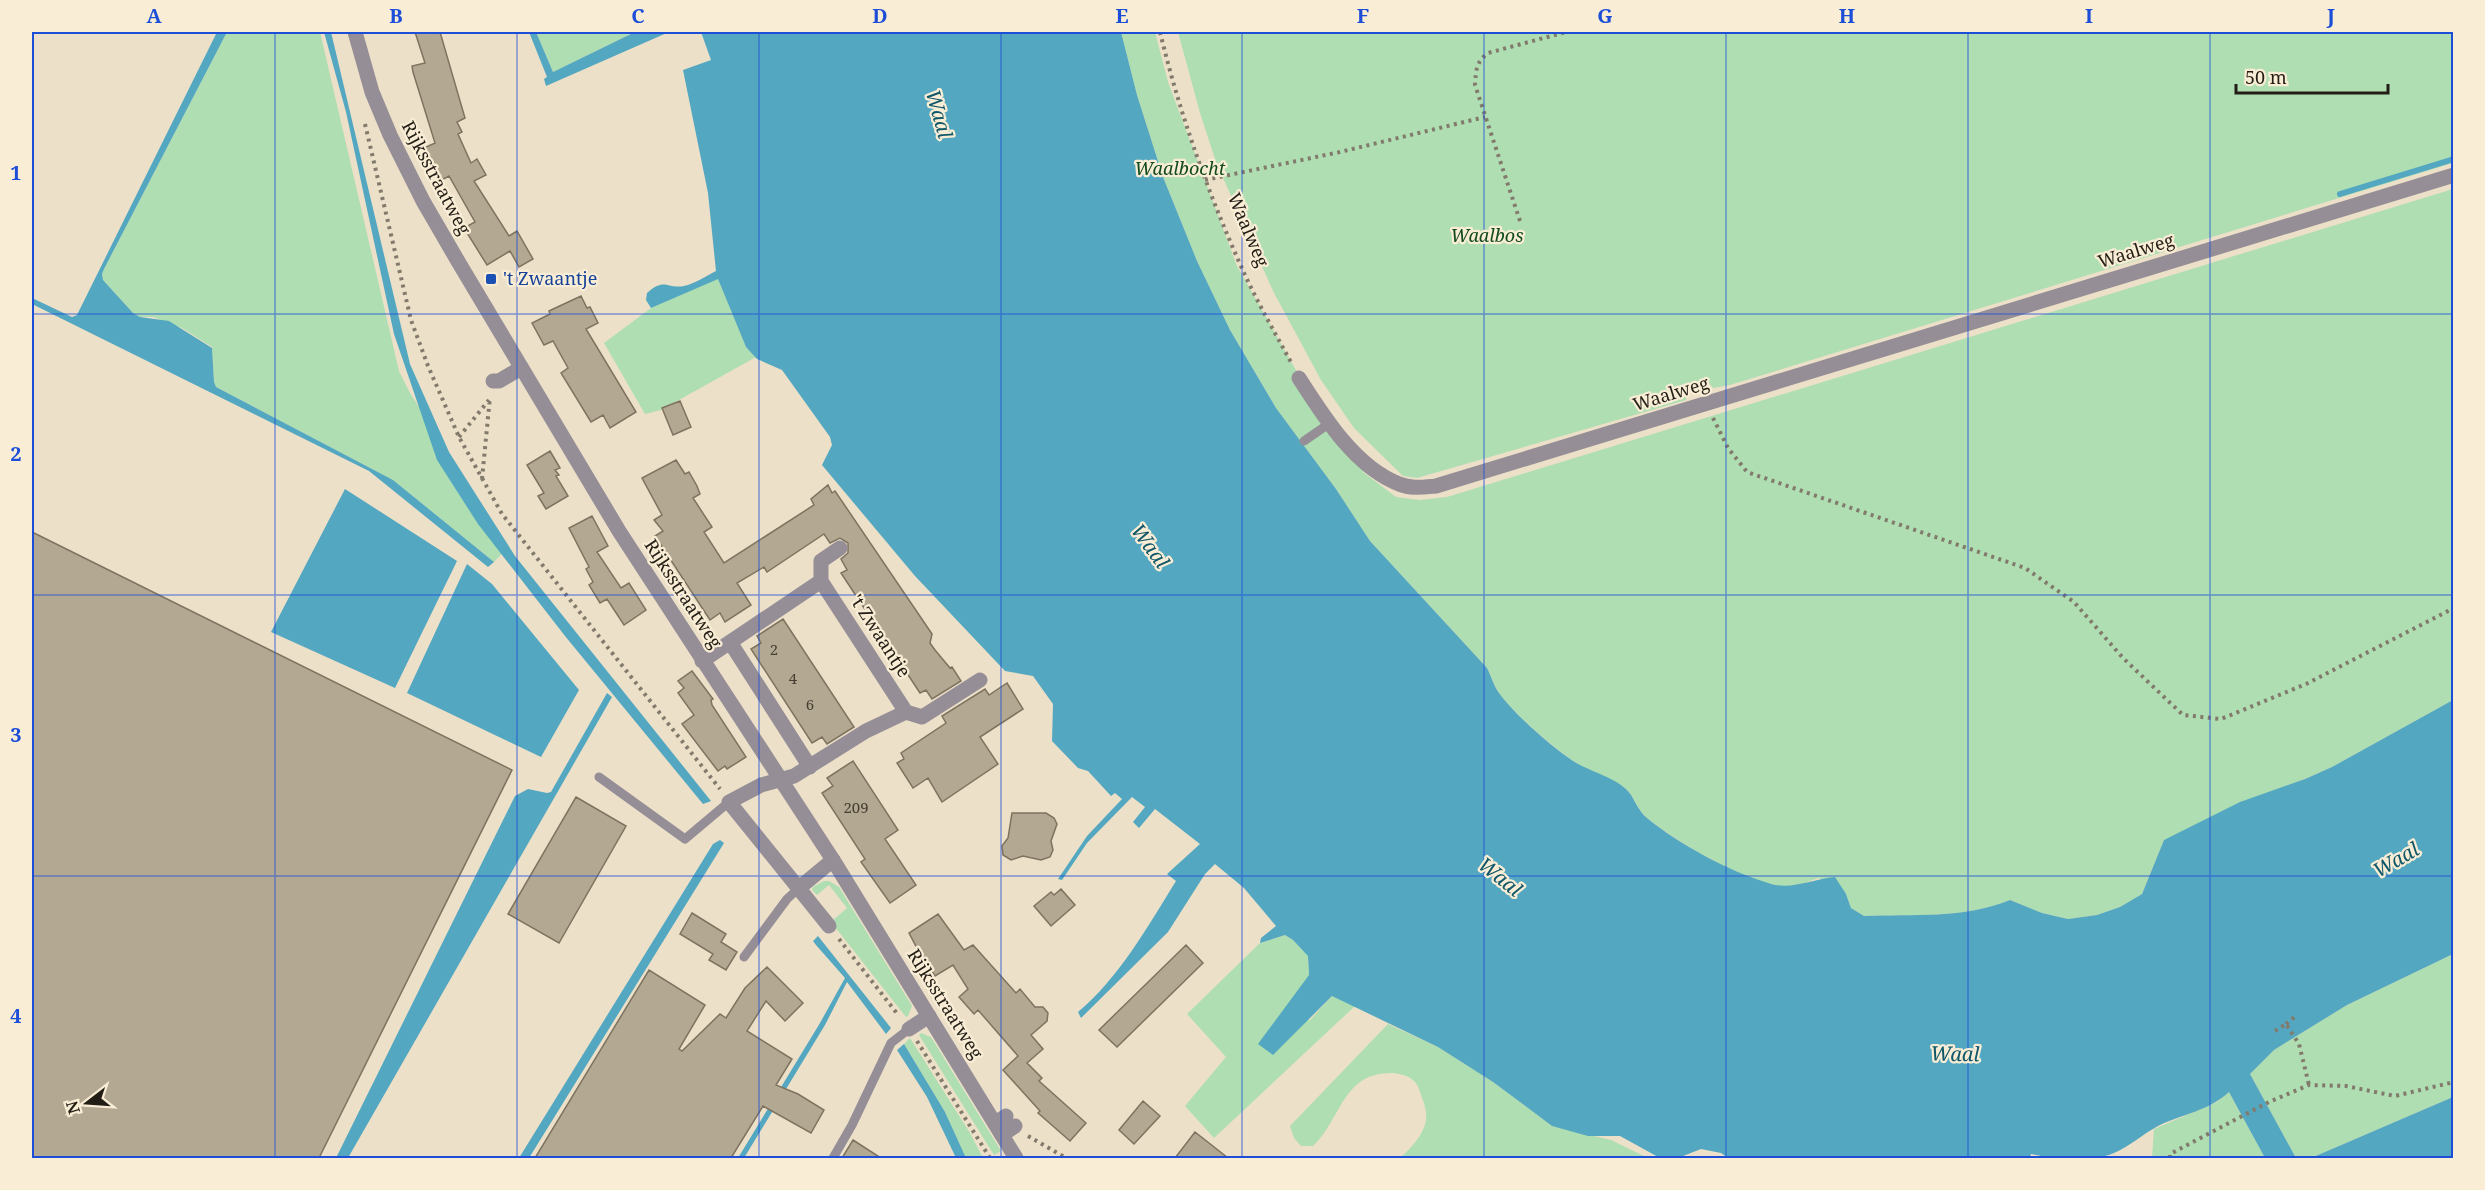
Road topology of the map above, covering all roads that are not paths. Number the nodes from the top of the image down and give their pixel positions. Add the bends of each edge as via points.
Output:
1 (355, 32) edge
2 (2454, 175) edge
3 (521, 368) junction
4 (1299, 378) road end
5 (493, 381) road end
6 (1330, 423) junction
7 (1304, 441) dead end
8 (840, 548) dead end
9 (821, 581) junction
10 (730, 642) junction
11 (702, 661) junction
12 (980, 680) dead end
13 (906, 712) junction
14 (810, 767) junction
15 (598, 777) dead end
16 (780, 779) junction
17 (729, 802) junction
18 (833, 860) junction
19 (799, 888) junction
20 (829, 926) dead end
21 (744, 957) dead end
22 (929, 1016) junction
23 (909, 1029) joint
24 (833, 1158) edge
25 (1016, 1158) edge

1 - 3 street, Rijksstraatweg via 372,92 399,154
2 - 6 street, Waalweg via 1436,486 1413,487 1384,476 1361,459
3 - 5 street
3 - 11 street, Rijksstraatweg
4 - 6 street, Waalweg
6 - 7 lane
8 - 9 street via 821,561
9 - 10 street
9 - 13 street, 't Zwaantje
10 - 11 street
10 - 14 street
11 - 16 street, Rijksstraatweg
12 - 13 street via 922,717
13 - 14 street
14 - 16 street
15 - 17 lane via 685,839
16 - 17 street via 761,784
16 - 18 street, Rijksstraatweg
17 - 19 street
18 - 19 street
18 - 22 street, Rijksstraatweg
19 - 20 street
19 - 21 lane
22 - 23 street
22 - 25 street, Rijksstraatweg via 1005,1125
23 - 24 lane via 891,1043

